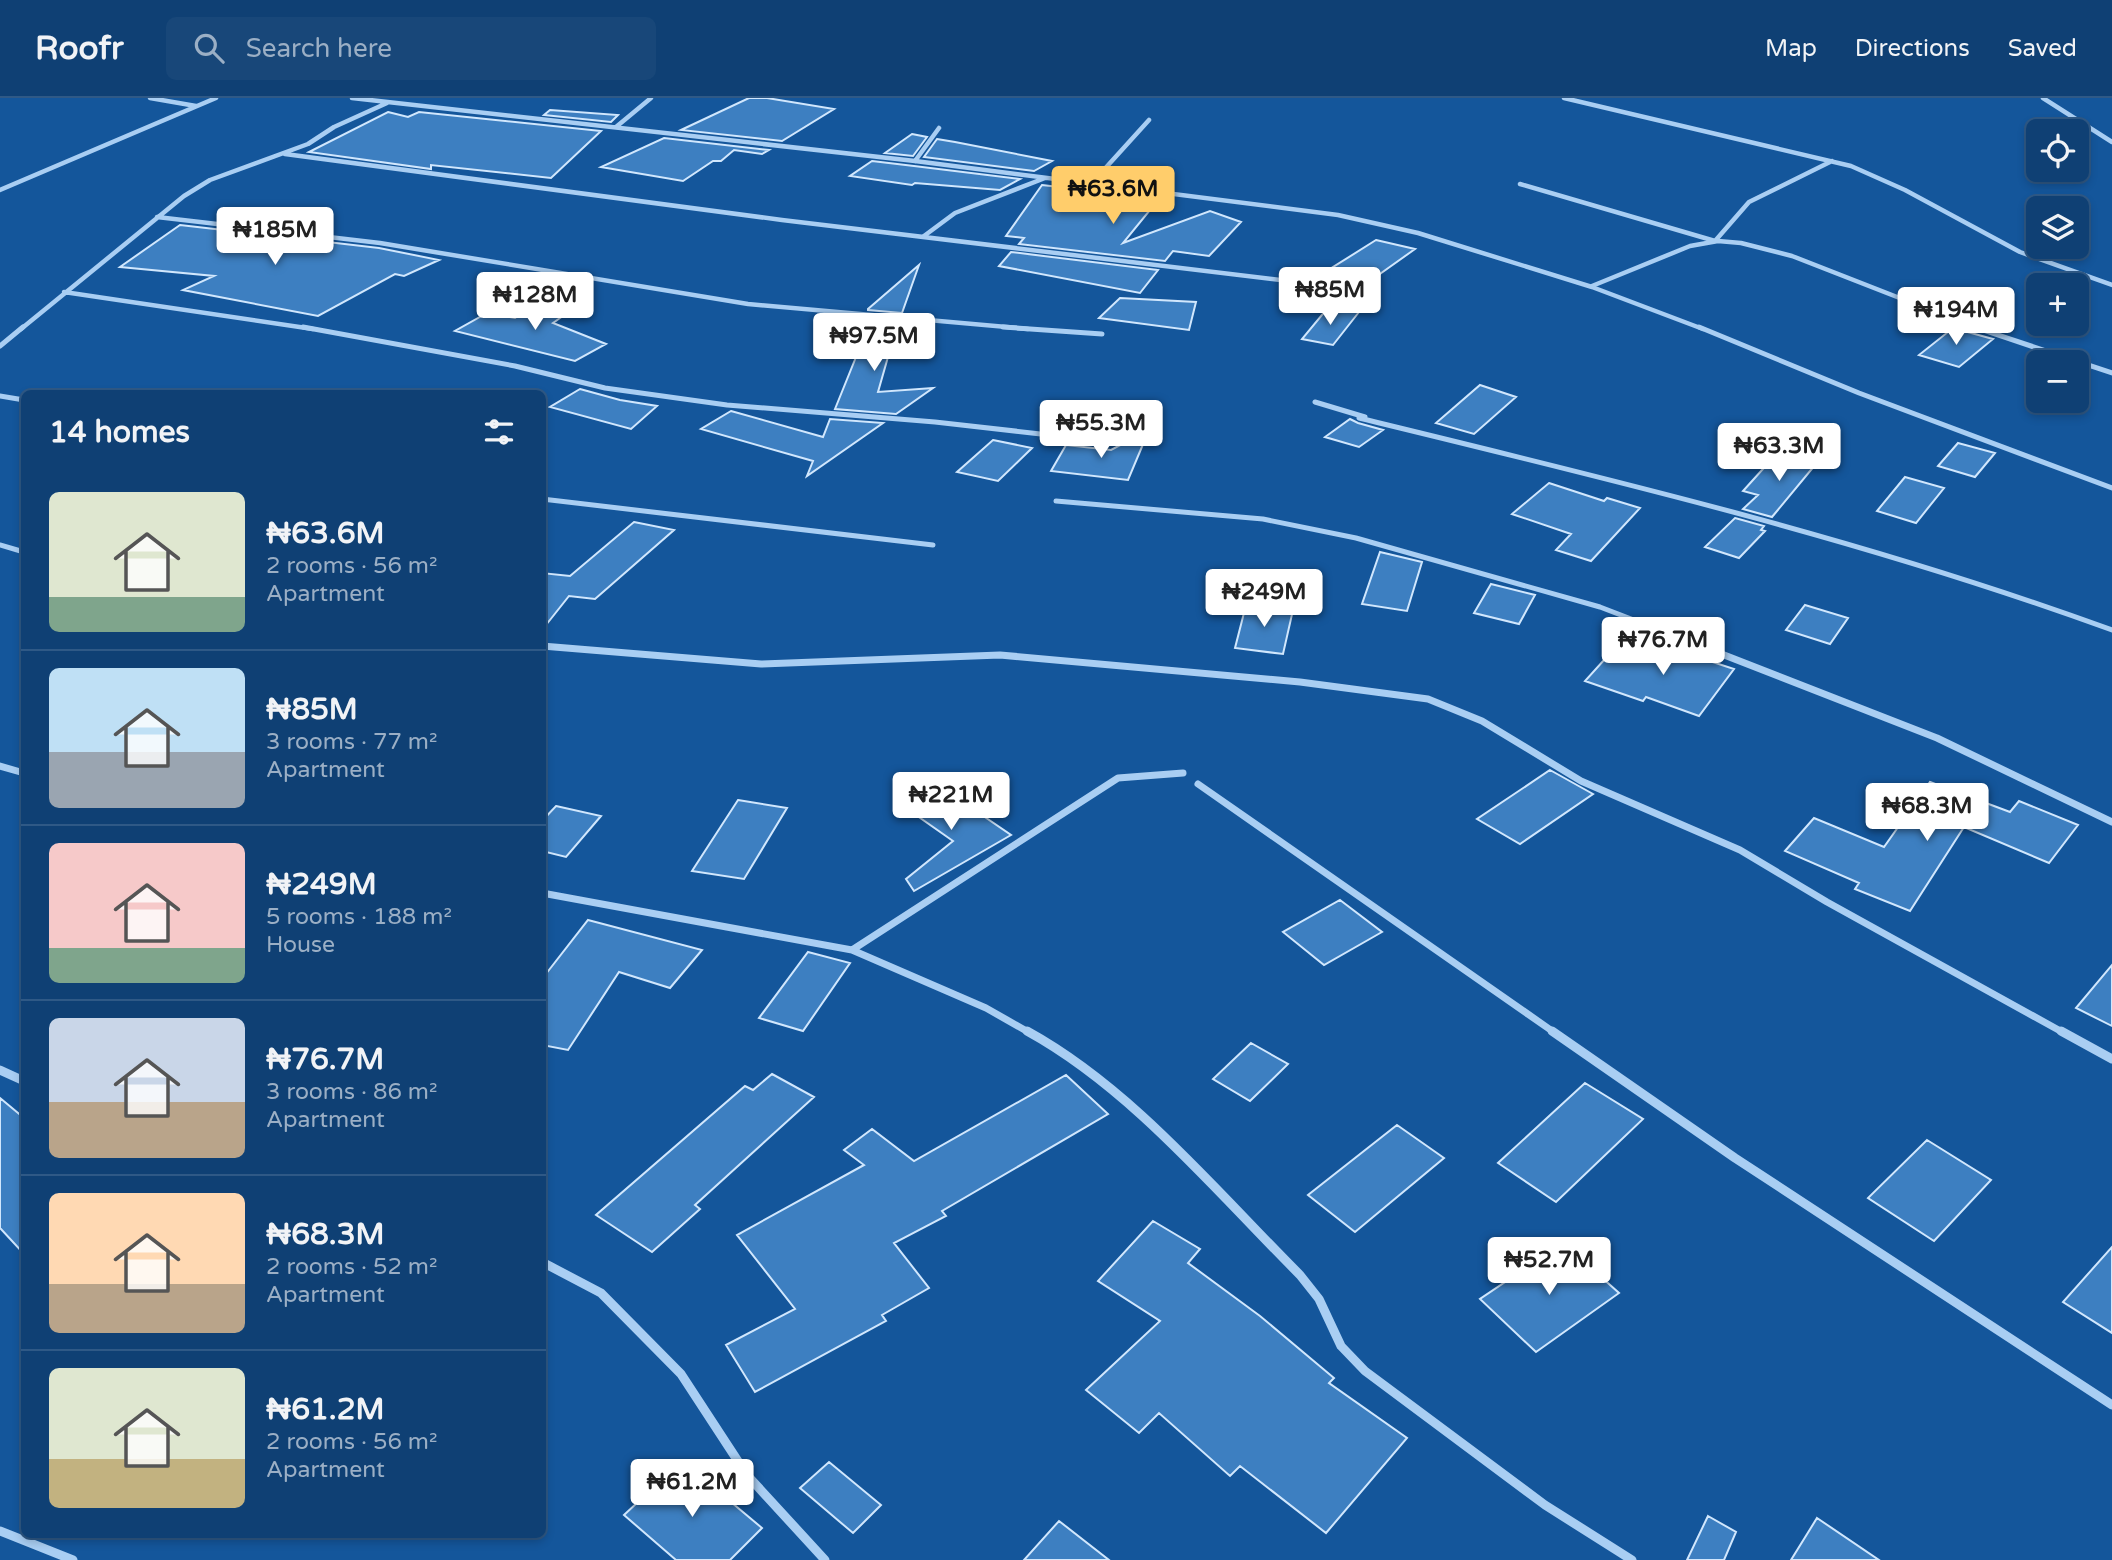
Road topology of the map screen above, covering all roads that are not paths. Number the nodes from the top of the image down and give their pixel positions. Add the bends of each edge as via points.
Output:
1 (150, 98) edge
2 (216, 98) edge
3 (352, 98) edge
4 (408, 98) edge
5 (651, 98) edge
6 (1564, 98) edge
7 (2043, 98) edge
8 (389, 102) junction
9 (197, 106) junction
10 (1149, 120) dead end
11 (616, 127) junction
12 (939, 128) dead end
13 (2112, 142) edge
14 (285, 154) junction
15 (915, 161) junction
16 (1832, 161) junction
17 (1045, 178) junction
18 (1091, 184) junction
19 (1520, 184) dead end
20 (0, 190) edge
21 (157, 217) junction
22 (923, 236) junction
23 (1715, 241) junction
24 (1314, 284) dead end
25 (2112, 285) edge
26 (1592, 286) junction
27 (64, 292) junction
28 (1102, 334) dead end
29 (0, 346) edge
30 (2112, 373) edge
31 (0, 396) edge
32 (21, 400) edge
33 (1315, 402) dead end
34 (1359, 418) dead end
35 (1409, 431) junction
36 (1103, 441) dead end
37 (2112, 488) edge
38 (546, 499) edge
39 (1056, 501) dead end
40 (0, 545) edge
41 (933, 545) dead end
42 (21, 551) edge
43 (2112, 630) edge
44 (546, 646) edge
45 (0, 766) edge
46 (21, 773) edge
47 (1183, 773) dead end
48 (1198, 784) dead end
49 (2112, 822) edge
50 (546, 894) edge
51 (852, 950) junction
52 (2112, 1059) edge
53 (0, 1070) edge
54 (21, 1080) edge
55 (546, 1264) edge
56 (2112, 1405) edge
57 (0, 1531) edge
58 (73, 1560) edge
59 (825, 1560) edge
60 (1632, 1560) edge

1 - 9 street
2 - 9 street
3 - 8 street
4 - 8 street
5 - 11 street
6 - 16 street
7 - 13 street
8 - 11 street
8 - 14 street
9 - 20 street
10 - 18 street
11 - 15 street
12 - 15 street
14 - 21 street via 210,180
14 - 22 street
15 - 17 street
16 - 23 street via 1749,202
16 - 25 street via 1889,180 2040,261
17 - 18 street
17 - 22 street via 955,213
18 - 26 street via 1338,215 1418,233
19 - 23 street
21 - 27 street
21 - 28 street via 316,232 750,304
22 - 24 street
23 - 26 street
23 - 30 street via 1795,259 1916,307
26 - 37 street
27 - 29 street
27 - 36 street via 254,318 514,366 605,388 727,405
31 - 32 street
33 - 35 street
34 - 35 street
35 - 43 street via 1805,529
38 - 41 street
39 - 49 street via 1263,519 1356,538 1600,607 1937,737
40 - 42 street
44 - 52 street via 761,664 999,654 1300,681 1428,699 1482,721 1581,781 1740,850
45 - 46 street
47 - 51 street via 1118,778
48 - 56 street via 1735,1158
50 - 51 street
51 - 60 street via 986,1008 1062,1050 1109,1086 1300,1275 1319,1299 1342,1346 1365,1371 1545,1505
53 - 54 street
55 - 59 street via 601,1293 681,1374 747,1475
57 - 58 street

